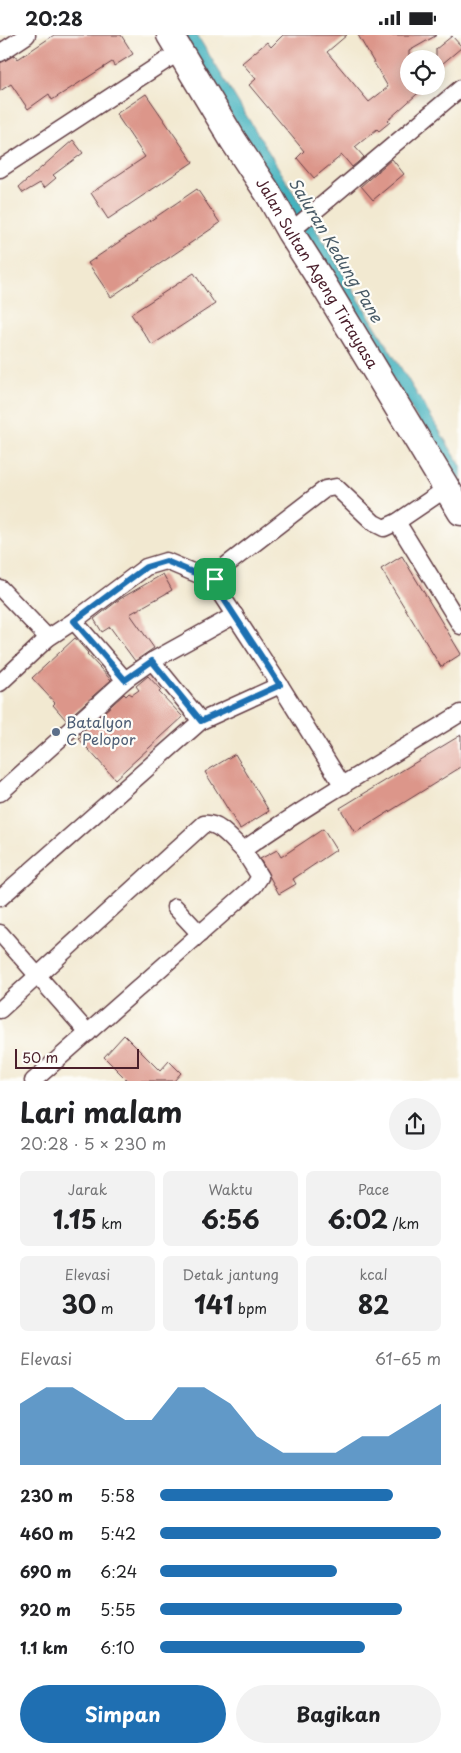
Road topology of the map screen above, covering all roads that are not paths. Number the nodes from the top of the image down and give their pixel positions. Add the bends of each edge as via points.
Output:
1 (27, 35) edge
2 (175, 44) edge
3 (0, 53) edge
4 (461, 88) edge
5 (0, 169) edge
6 (293, 229) junction
7 (447, 488) junction
8 (461, 512) edge
9 (397, 522) junction
10 (215, 579) junction
11 (0, 588) edge
12 (235, 615) junction
13 (74, 621) junction
14 (461, 626) edge
15 (48, 639) junction
16 (152, 661) junction
17 (125, 680) junction
18 (0, 683) edge
19 (280, 685) junction
20 (461, 713) edge
21 (201, 721) junction
22 (343, 786) junction
23 (0, 793) edge
24 (243, 850) junction
25 (3, 889) edge
26 (175, 907) dead end
27 (0, 933) edge
28 (200, 934) junction
29 (38, 975) junction
30 (0, 1010) edge
31 (88, 1033) junction
32 (33, 1081) edge

1 - 3 street
2 - 5 street
2 - 6 main road, Jalan Sultan Ageng Tirtayasa
4 - 6 street
6 - 7 main road, Jalan Sultan Ageng Tirtayasa
7 - 8 main road, Jalan Sultan Ageng Tirtayasa
7 - 9 street
9 - 10 street via 384,528 374,523 336,487 325,489 220,570
9 - 14 street
10 - 12 street via 216,587
10 - 13 street via 166,561 155,564 146,567
11 - 15 street
12 - 16 street
12 - 19 street
13 - 15 street
13 - 17 street
15 - 18 street
16 - 17 street
16 - 21 street
17 - 23 street
19 - 21 street
19 - 22 street
20 - 22 street
21 - 25 street
22 - 24 street via 293,815
24 - 28 street via 260,877
24 - 29 street via 219,827 204,824
26 - 28 street
27 - 29 street
28 - 31 street
29 - 30 street
29 - 31 street
31 - 32 street

